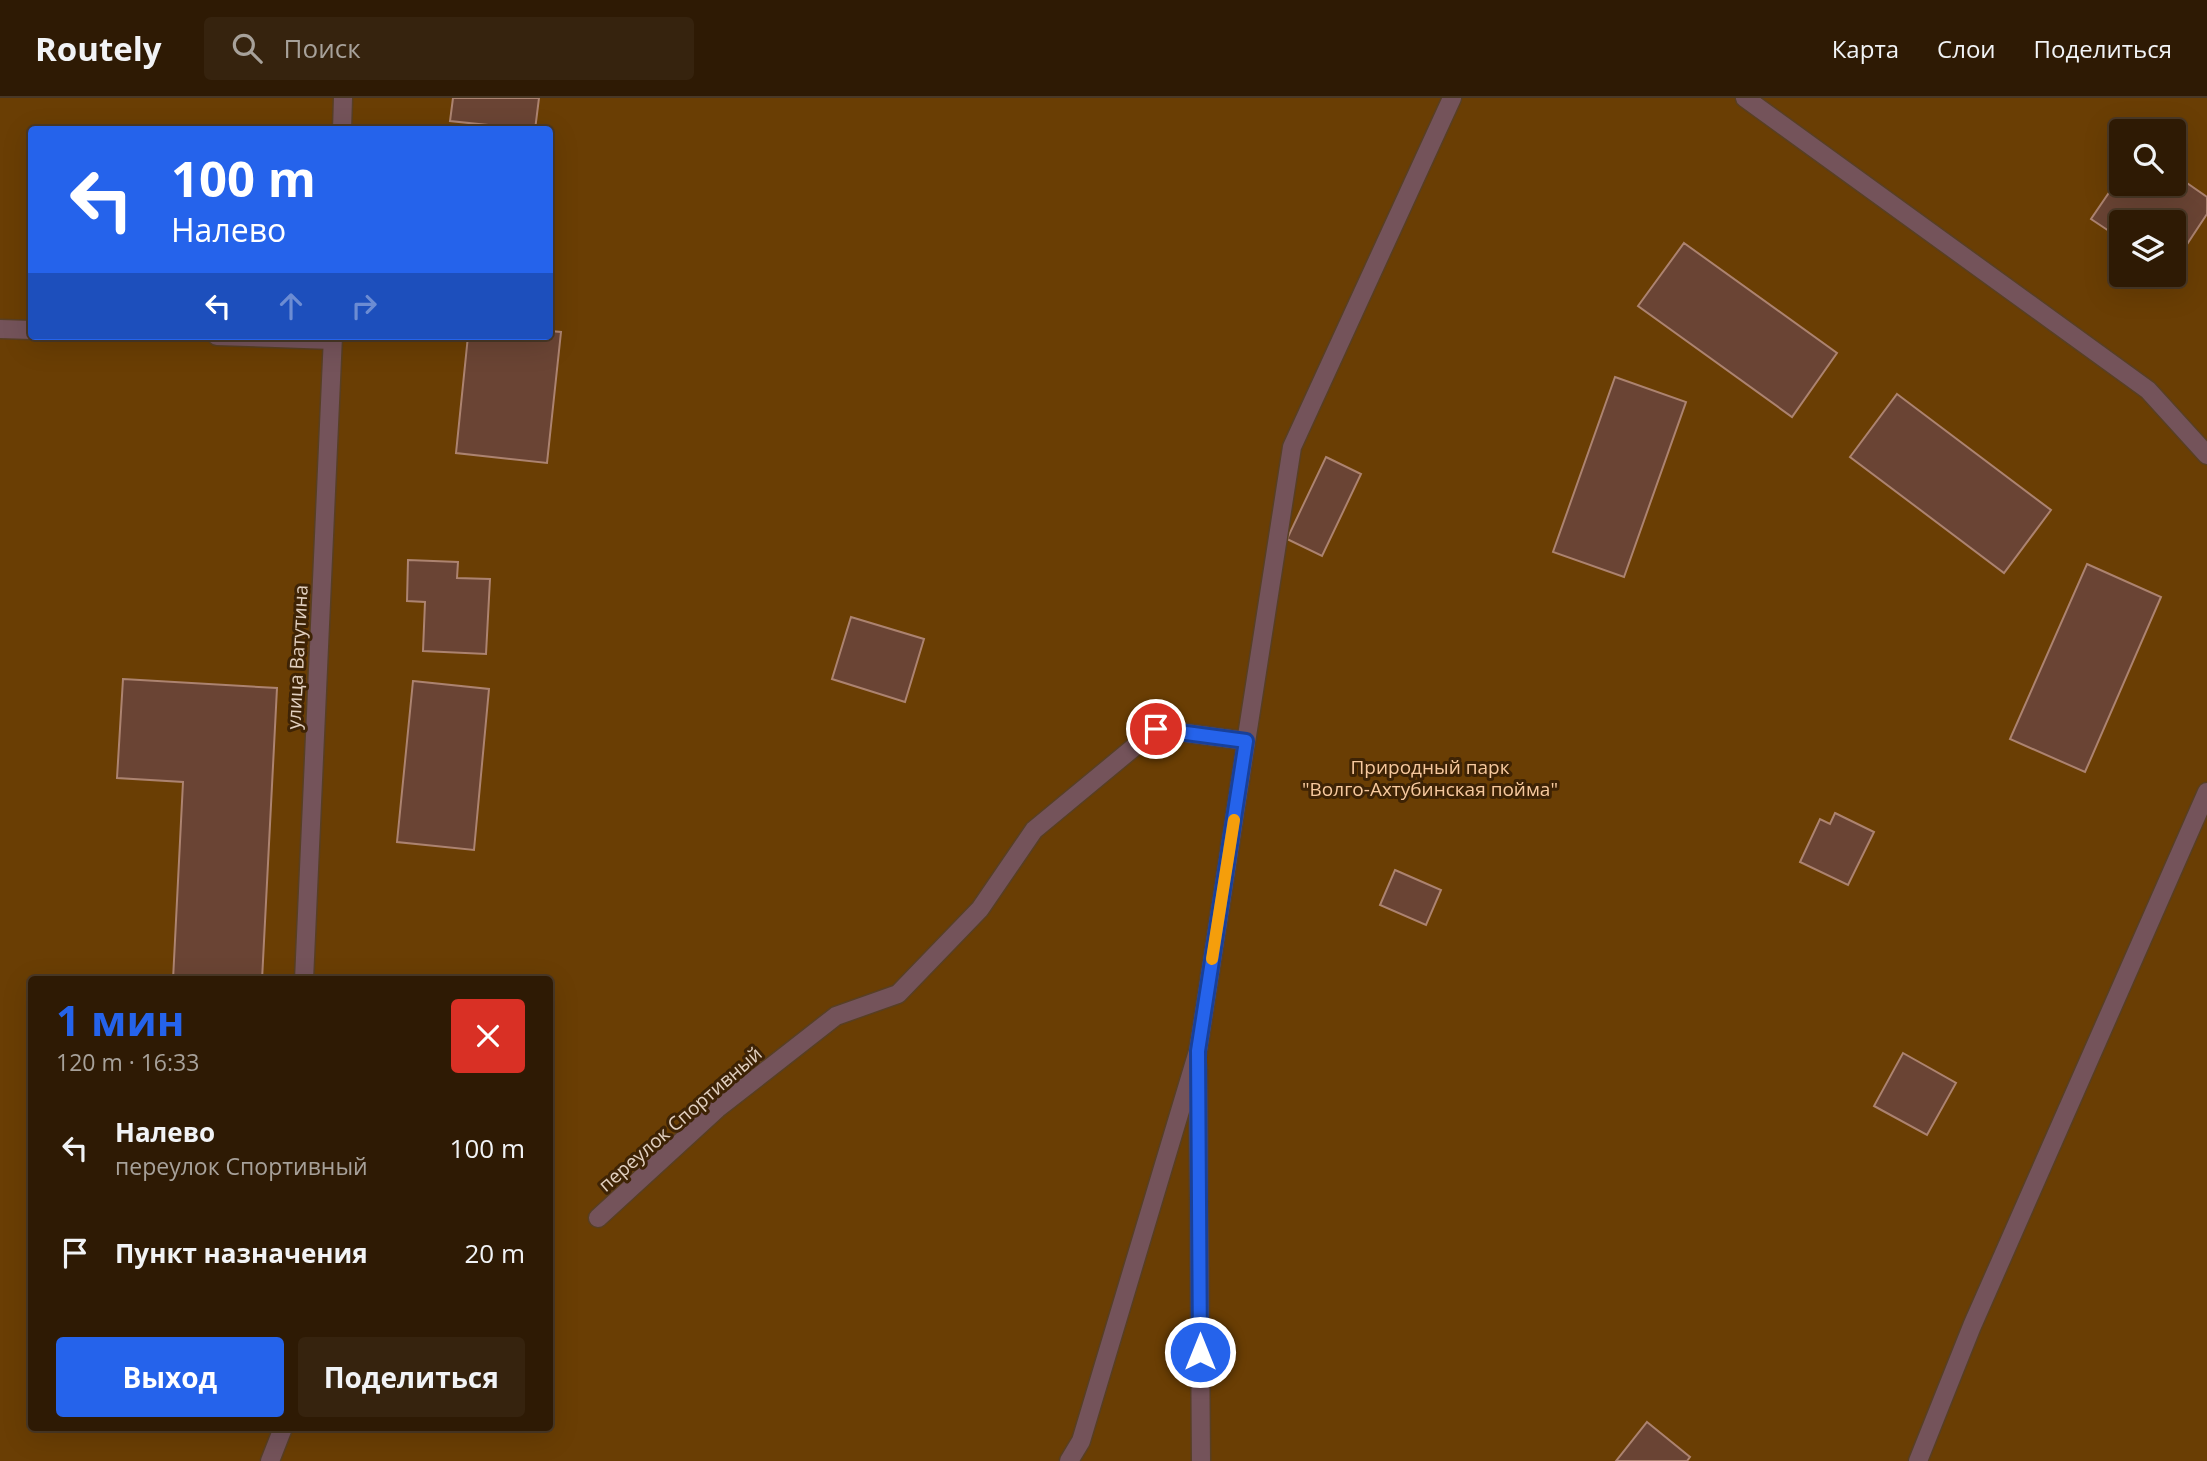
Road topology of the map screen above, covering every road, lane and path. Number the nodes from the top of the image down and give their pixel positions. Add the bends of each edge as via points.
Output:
1 (343, 98) edge
2 (1452, 98) edge
3 (1745, 98) edge
4 (342, 126) edge
5 (0, 329) edge
6 (28, 330) edge
7 (332, 340) edge
8 (2207, 455) edge
9 (1246, 741) junction
10 (2207, 792) edge
11 (304, 976) edge
12 (1198, 1051) junction
13 (598, 1218) dead end
14 (283, 1431) edge
15 (270, 1461) edge
16 (1069, 1461) edge
17 (1201, 1461) edge
18 (1918, 1461) edge

1 - 4 street
2 - 9 street via 1292,447
3 - 8 street via 2148,390
5 - 6 street
7 - 11 street, улица Ватутина
9 - 12 street
9 - 13 street, переулок Спортивный via 1156,729 1034,830 980,909 898,994 836,1016 718,1108
10 - 18 street via 1972,1326
12 - 16 street via 1081,1441
12 - 17 street
14 - 15 street

